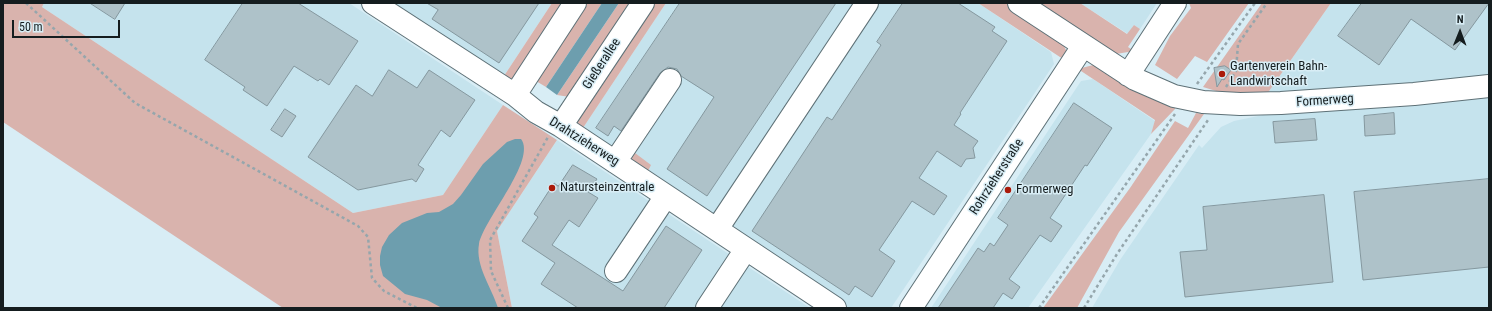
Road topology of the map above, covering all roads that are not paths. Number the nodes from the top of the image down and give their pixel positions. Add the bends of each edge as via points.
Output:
1 (373, 3) edge
2 (575, 3) edge
3 (643, 3) edge
4 (867, 3) edge
5 (1019, 3) edge
6 (1175, 3) edge
7 (1083, 46) junction
8 (1128, 75) junction
9 (670, 80) dead end
10 (1489, 86) edge
11 (515, 95) junction
12 (561, 126) junction
13 (615, 162) junction
14 (666, 196) junction
15 (717, 229) junction
16 (746, 249) junction
17 (616, 271) dead end
18 (707, 308) edge
19 (835, 308) edge
20 (911, 308) edge

1 - 11 street, Drahtzieherweg
2 - 11 street
3 - 12 street, Gießerallee
4 - 15 street
5 - 7 street, Formerweg
6 - 8 street
7 - 8 street, Formerweg
7 - 20 street, Rohrzieherstraße
8 - 10 street, Formerweg via 1154,88 1186,98 1220,104 1357,99
9 - 13 street
11 - 12 street, Drahtzieherweg via 536,112
12 - 13 street, Drahtzieherweg
13 - 14 street, Drahtzieherweg
14 - 15 street, Drahtzieherweg
14 - 17 street
15 - 16 street, Drahtzieherweg
16 - 18 street
16 - 19 street, Drahtzieherweg

